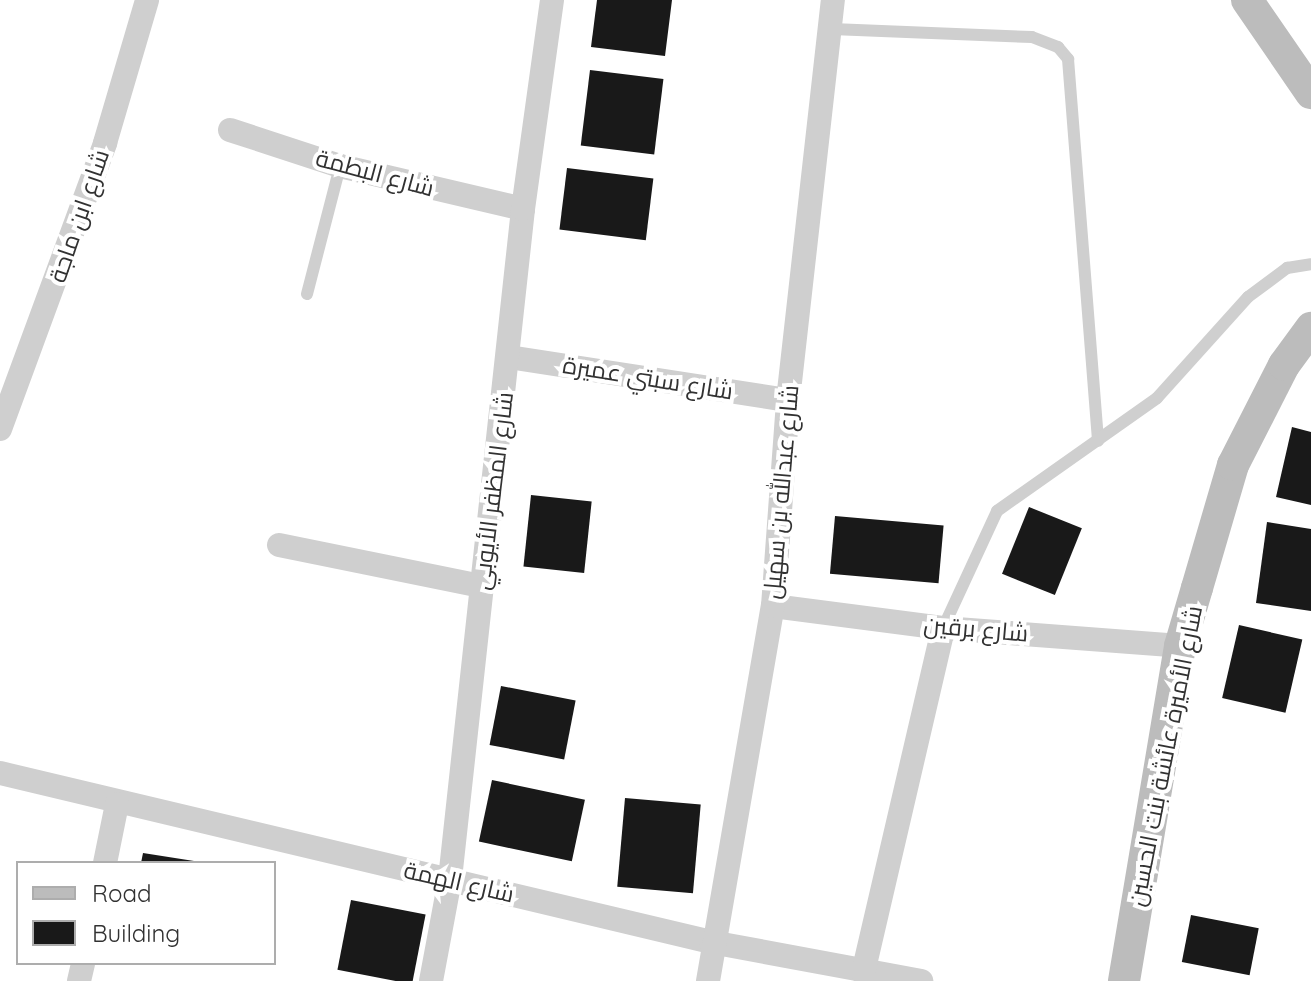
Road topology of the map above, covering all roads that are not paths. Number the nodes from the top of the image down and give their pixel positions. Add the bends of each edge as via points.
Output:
1 (147, 0) edge
2 (552, 0) edge
3 (833, 0) edge
4 (1247, 0) edge
5 (832, 29) junction
6 (1311, 93) edge
7 (230, 130) dead end
8 (340, 166) junction
9 (523, 209) junction
10 (1311, 264) edge
11 (307, 294) dead end
12 (1311, 328) edge
13 (509, 357) junction
14 (1311, 362) edge
15 (788, 400) junction
16 (1268, 401) junction
17 (0, 429) edge
18 (1098, 441) junction
19 (279, 545) dead end
20 (481, 586) junction
21 (773, 606) junction
22 (943, 628) junction
23 (1180, 646) junction
24 (0, 773) edge
25 (117, 804) junction
26 (105, 861) edge
27 (450, 879) junction
28 (711, 942) junction
29 (863, 973) junction
30 (431, 981) edge
31 (708, 981) edge
32 (921, 981) edge
33 (1124, 981) edge

1 - 17 street, شارع ابن ماجة via 105,143
2 - 9 street, شارع المظفر الأيوبي
3 - 5 street, شارع عبدالله بن سهيل
4 - 6 street
5 - 15 street, شارع عبدالله بن سهيل
5 - 18 lane via 1032,37 1058,47 1068,59
7 - 8 street, شارع البطمة
8 - 9 street, شارع البطمة
8 - 11 lane
9 - 13 street, شارع المظفر الأيوبي
10 - 18 lane via 1287,268 1248,297 1175,382
12 - 16 street, شارع الأميرة عائشة بنت الحسين via 1284,365
13 - 15 street, شارع سبتي عميرة
13 - 20 street, شارع المظفر الأيوبي
14 - 16 street, شارع الأميرة عائشة بنت الحسين
15 - 21 street, شارع عبدالله بن سهيل
16 - 23 street, شارع الأميرة عائشة بنت الحسين via 1233,465
18 - 22 lane via 997,511
19 - 20 street
20 - 27 street, شارع المظفر الأيوبي
21 - 22 street, شارع برقين
21 - 28 street, شارع عبدالله بن سهيل
22 - 23 street, شارع برقين
22 - 29 street
23 - 33 street, شارع الأميرة عائشة بنت الحسين
24 - 25 street, شارع الهمة
25 - 26 street
25 - 27 street, شارع الهمة
27 - 28 street, شارع الهمة
27 - 30 street, شارع المظفر الأيوبي
28 - 29 street, شارع الهمة
28 - 31 street, شارع عبدالله بن سهيل
29 - 32 street, شارع الهمة

